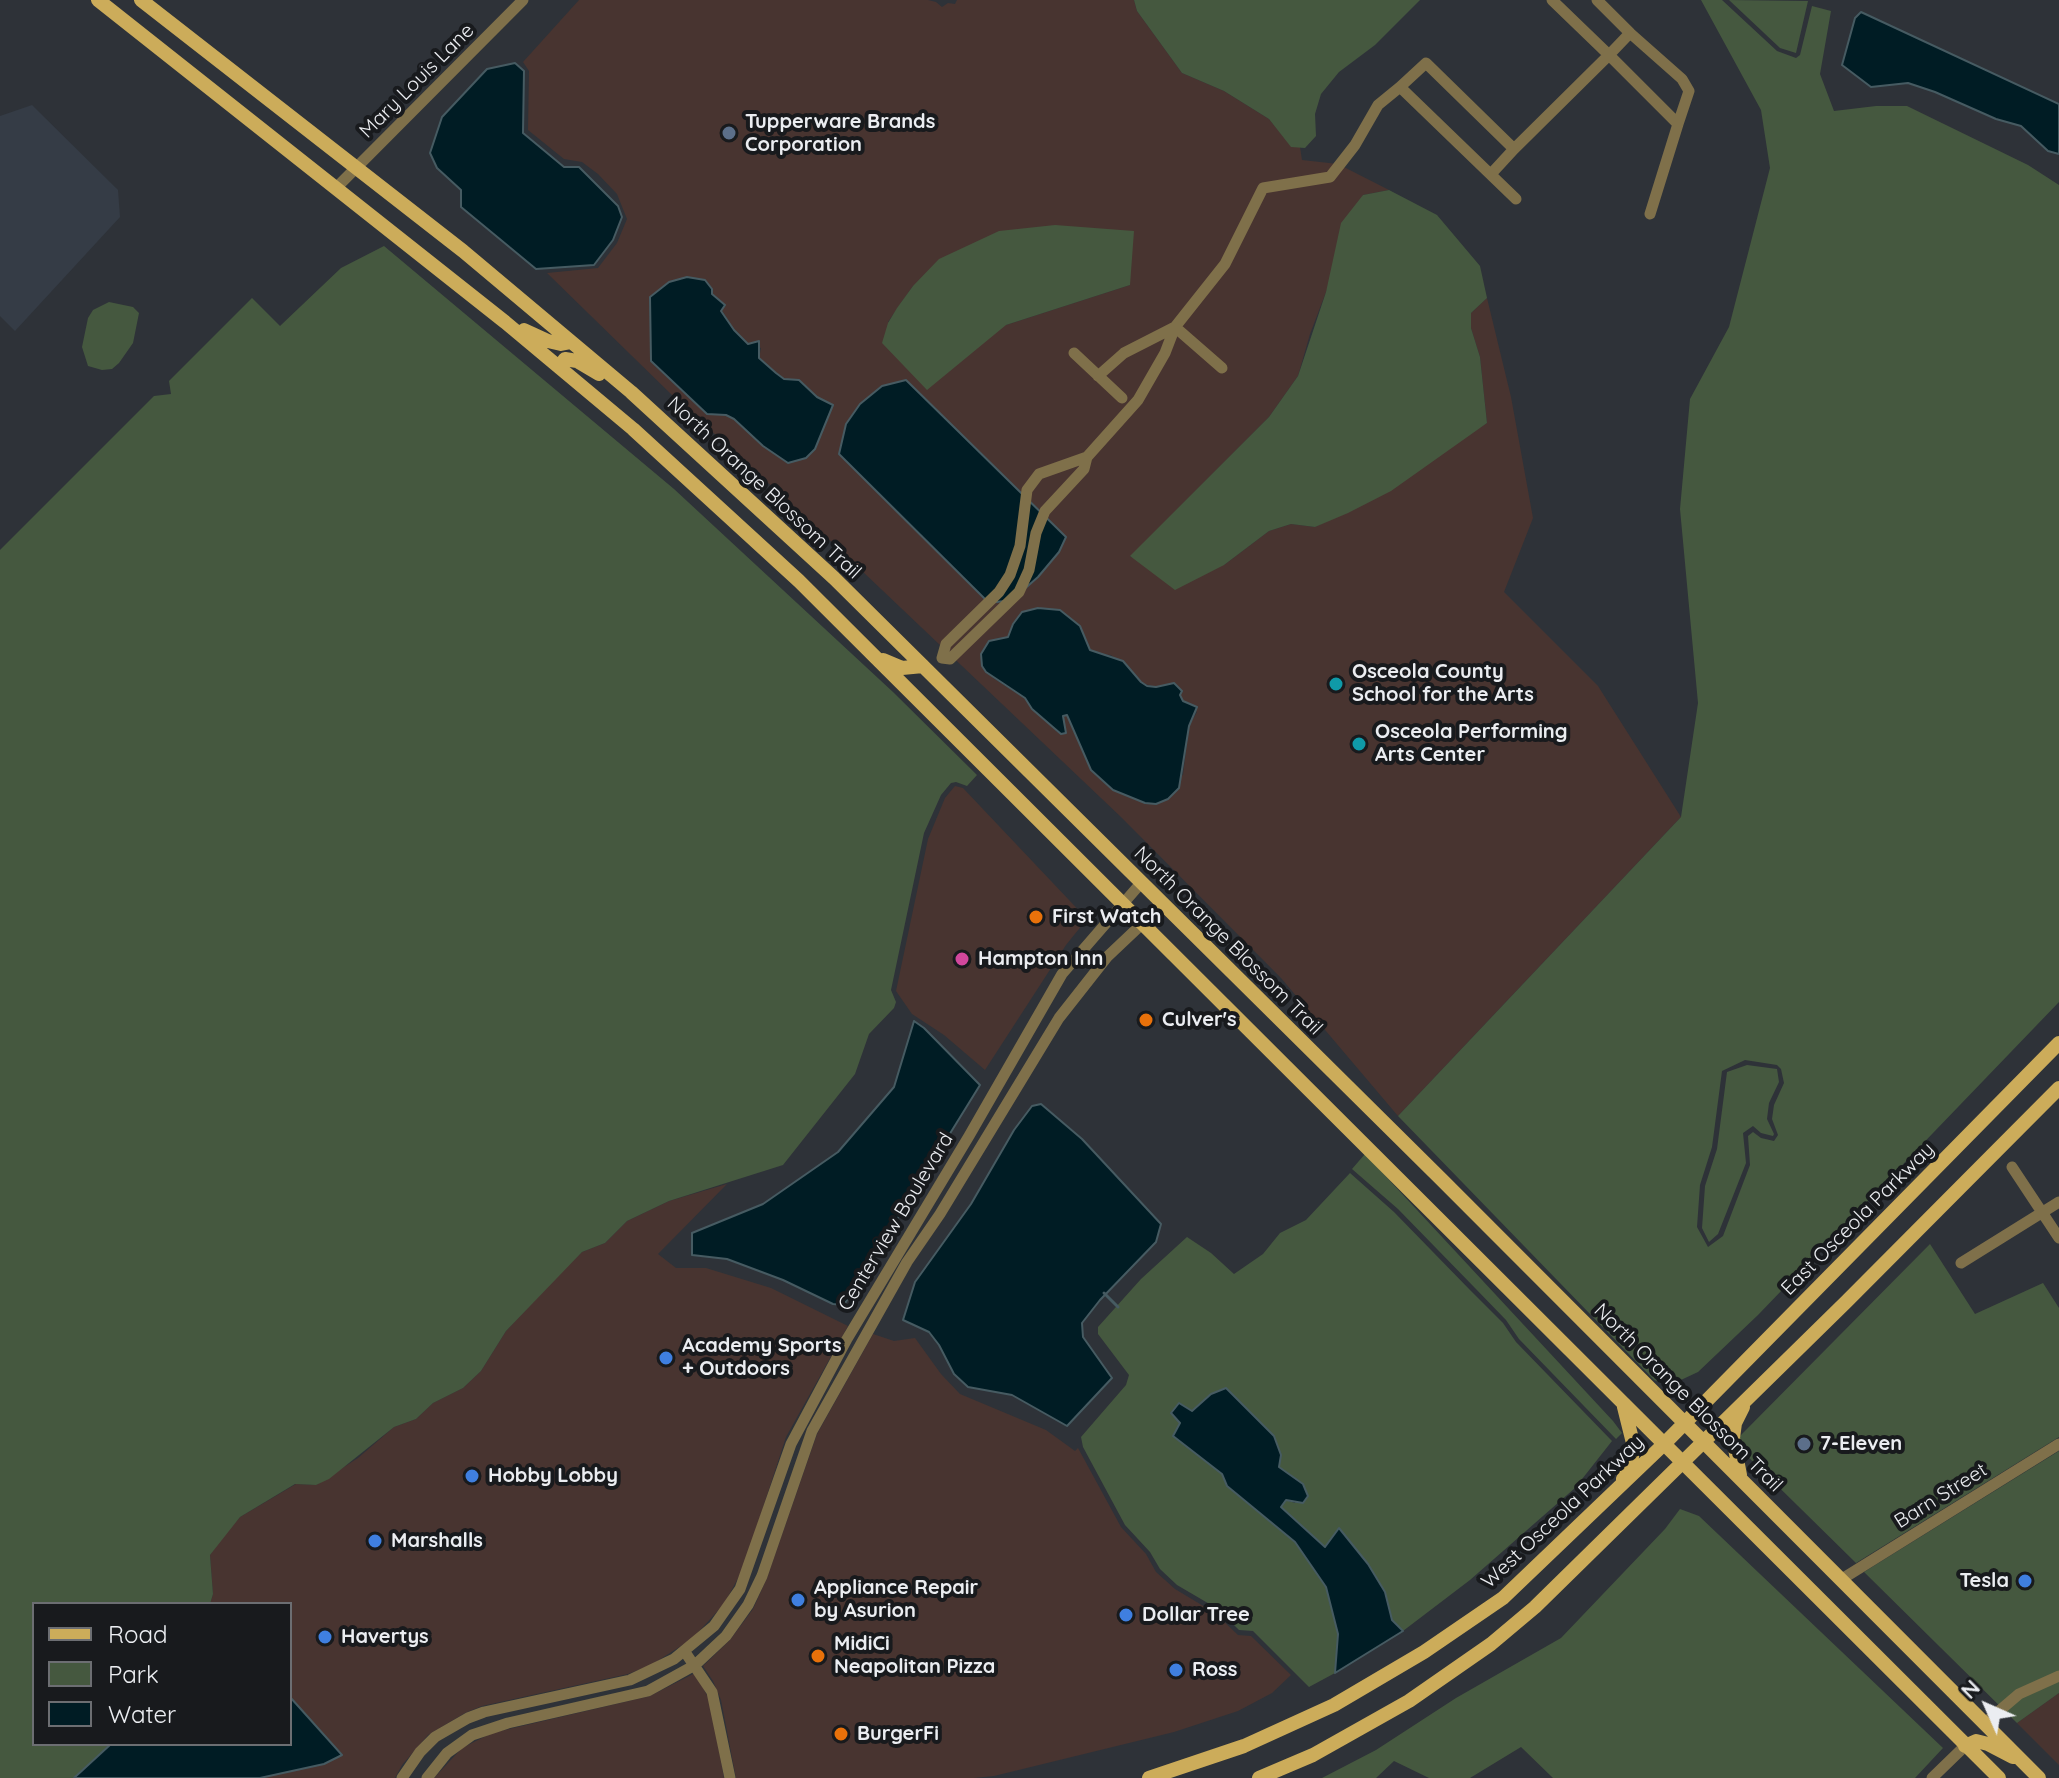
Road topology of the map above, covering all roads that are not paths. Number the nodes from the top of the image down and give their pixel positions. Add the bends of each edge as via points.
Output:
1 (98, 0) edge
2 (141, 0) edge
3 (523, 0) edge
4 (1552, 0) edge
5 (1597, 0) edge
6 (1630, 33) junction
7 (1609, 55) junction
8 (1400, 87) junction
9 (1678, 124) junction
10 (1514, 149) junction
11 (356, 169) junction
12 (1491, 174) junction
13 (337, 187) junction
14 (1516, 199) dead end
15 (1650, 214) dead end
16 (505, 322) junction
17 (1175, 327) junction
18 (571, 342) junction
19 (1074, 353) dead end
20 (559, 367) junction
21 (1222, 368) dead end
22 (1098, 376) junction
23 (631, 392) junction
24 (1122, 398) dead end
25 (1087, 457) junction
26 (1050, 471) junction
27 (1063, 491) junction
28 (1026, 512) junction
29 (1043, 516) junction
30 (876, 657) junction
31 (923, 666) junction
32 (1141, 883) junction
33 (1124, 903) junction
34 (1162, 905) junction
35 (1143, 923) junction
36 (2059, 1043) edge
37 (1017, 1055) junction
38 (1031, 1062) junction
39 (2059, 1088) edge
40 (2012, 1167) dead end
41 (2059, 1202) edge
42 (2042, 1212) junction
43 (2059, 1238) edge
44 (1961, 1263) dead end
45 (1746, 1399) junction
46 (1624, 1405) junction
47 (1685, 1422) junction
48 (1704, 1441) junction
49 (791, 1444) junction
50 (2059, 1444) edge
51 (1663, 1445) junction
52 (805, 1448) junction
53 (1682, 1464) junction
54 (1741, 1479) junction
55 (1615, 1493) junction
56 (1842, 1579) junction
57 (685, 1652) junction
58 (695, 1665) junction
59 (2059, 1676) edge
60 (1985, 1723) junction
61 (435, 1737) junction
62 (1965, 1746) junction
63 (447, 1753) junction
64 (2027, 1765) junction
65 (402, 1778) edge
66 (427, 1778) edge
67 (730, 1778) edge
68 (1149, 1778) edge
69 (1259, 1778) edge
70 (1932, 1778) edge
71 (1999, 1778) edge
72 (2039, 1778) edge

1 - 13 main road
2 - 11 main road, North Orange Blossom Trail
3 - 11 street, Mary Louis Lane
4 - 7 street
5 - 6 street
6 - 7 street
6 - 9 street via 1689,91
7 - 9 street
7 - 10 street
8 - 10 street via 1426,63
8 - 12 street
8 - 17 street via 1378,105 1330,177 1263,188 1225,264
9 - 15 street
10 - 12 street
11 - 13 street, Mary Louis Lane
11 - 18 main road, North Orange Blossom Trail
12 - 14 street
13 - 16 main road
16 - 18 main road via 548,341
16 - 20 main road
17 - 21 street
17 - 22 street via 1124,353
17 - 25 street via 1138,400
18 - 23 main road, North Orange Blossom Trail
19 - 22 street
20 - 23 main road via 565,359 577,361
20 - 30 main road via 716,504
22 - 24 street
23 - 31 main road, North Orange Blossom Trail
25 - 26 street
25 - 27 street via 1084,469
26 - 27 street via 1063,480
26 - 28 street via 1039,474 1027,490
27 - 29 street
28 - 29 street via 1034,519
28 - 29 street via 1010,575 946,644 942,658 950,659 1019,592
30 - 31 main road via 902,668
30 - 33 main road
31 - 32 main road, North Orange Blossom Trail
32 - 33 street, Centerview Boulevard
32 - 34 main road, North Orange Blossom Trail
33 - 35 main road
33 - 37 street, Centerview Boulevard via 1062,974
34 - 35 street, Centerview Boulevard
34 - 47 main road, North Orange Blossom Trail
35 - 38 street, Centerview Boulevard via 1092,974
35 - 46 main road
36 - 47 main road, East Osceola Parkway
37 - 38 street
37 - 49 street, Centerview Boulevard via 882,1279
38 - 52 street, Centerview Boulevard via 907,1262
39 - 45 main road
40 - 42 street
41 - 42 street
42 - 43 street
42 - 44 street
45 - 48 main road
45 - 54 main road via 1733,1438
46 - 51 main road
46 - 55 main road via 1634,1447
47 - 48 main road, North Orange Blossom Trail
47 - 51 main road, East Osceola Parkway
48 - 53 main road
48 - 54 main road, North Orange Blossom Trail
49 - 52 street
49 - 57 street, Centerview Boulevard via 740,1589 714,1626
50 - 56 street, Barn Street
51 - 53 main road
51 - 55 main road, West Osceola Parkway
52 - 58 street, Centerview Boulevard via 756,1590 732,1629
53 - 62 main road
53 - 69 main road via 1491,1644 1367,1726
54 - 56 main road, North Orange Blossom Trail
55 - 68 main road, West Osceola Parkway via 1503,1598 1403,1665 1287,1728
56 - 60 main road, North Orange Blossom Trail
57 - 58 street
57 - 61 street, Centerview Boulevard via 630,1680 484,1712
58 - 63 street, Centerview Boulevard via 648,1691 489,1728
58 - 67 street via 715,1700
59 - 60 street via 2019,1694
60 - 64 main road, North Orange Blossom Trail
61 - 63 street
61 - 65 street, Centerview Boulevard
62 - 64 main road via 1976,1741 1988,1744
62 - 70 street
62 - 71 main road
63 - 66 street, Centerview Boulevard
64 - 72 main road, North Orange Blossom Trail

